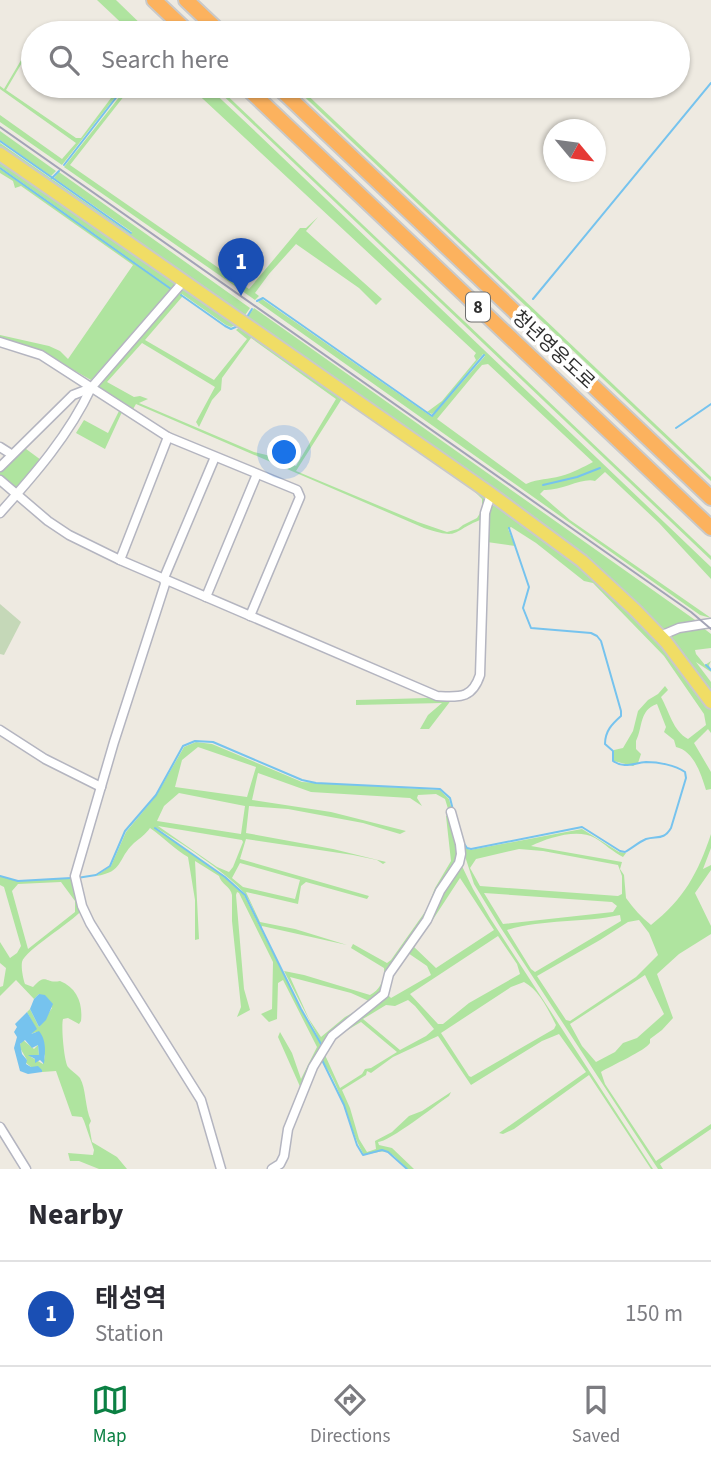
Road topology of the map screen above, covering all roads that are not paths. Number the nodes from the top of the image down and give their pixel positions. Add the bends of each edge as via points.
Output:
1 (154, 0) edge
2 (186, 0) edge
3 (177, 21) edge
4 (209, 21) edge
5 (258, 98) edge
6 (290, 98) edge
7 (0, 154) edge
8 (183, 282) junction
9 (0, 342) edge
10 (91, 388) junction
11 (168, 437) junction
12 (0, 447) edge
13 (11, 454) junction
14 (215, 457) junction
15 (0, 467) edge
16 (257, 474) junction
17 (0, 480) edge
18 (491, 494) junction
19 (16, 495) junction
20 (711, 498) edge
21 (0, 513) edge
22 (711, 528) edge
23 (120, 560) junction
24 (164, 578) junction
25 (206, 597) junction
26 (250, 616) junction
27 (711, 622) edge
28 (660, 636) junction
29 (711, 702) edge
30 (0, 730) edge
31 (102, 788) junction
32 (452, 812) dead end
33 (0, 1127) edge
34 (26, 1169) edge
35 (221, 1169) edge
36 (272, 1169) edge

1 - 3 highway
2 - 4 highway
5 - 22 highway, 청년영웅도로 / 8
6 - 20 highway, 청년영웅도로 / 8
7 - 8 main road
8 - 10 street
8 - 18 main road
9 - 10 street via 41,355
10 - 11 street
10 - 13 street via 73,396
10 - 19 street via 77,417
11 - 14 street
11 - 23 street
12 - 13 street
13 - 15 street
14 - 16 street
14 - 24 street
16 - 25 street
16 - 26 street via 298,490 300,497
17 - 19 street
18 - 26 street via 485,513 480,675 470,693 437,695
18 - 28 main road via 582,561
19 - 21 street
19 - 23 street via 69,535
23 - 24 street
24 - 25 street
24 - 31 street
25 - 26 street
27 - 28 street
28 - 29 main road
30 - 31 street
31 - 35 street via 76,878 82,906 201,1100
32 - 36 street via 459,863 389,974 384,995 332,1036 288,1129 284,1156
33 - 34 street

